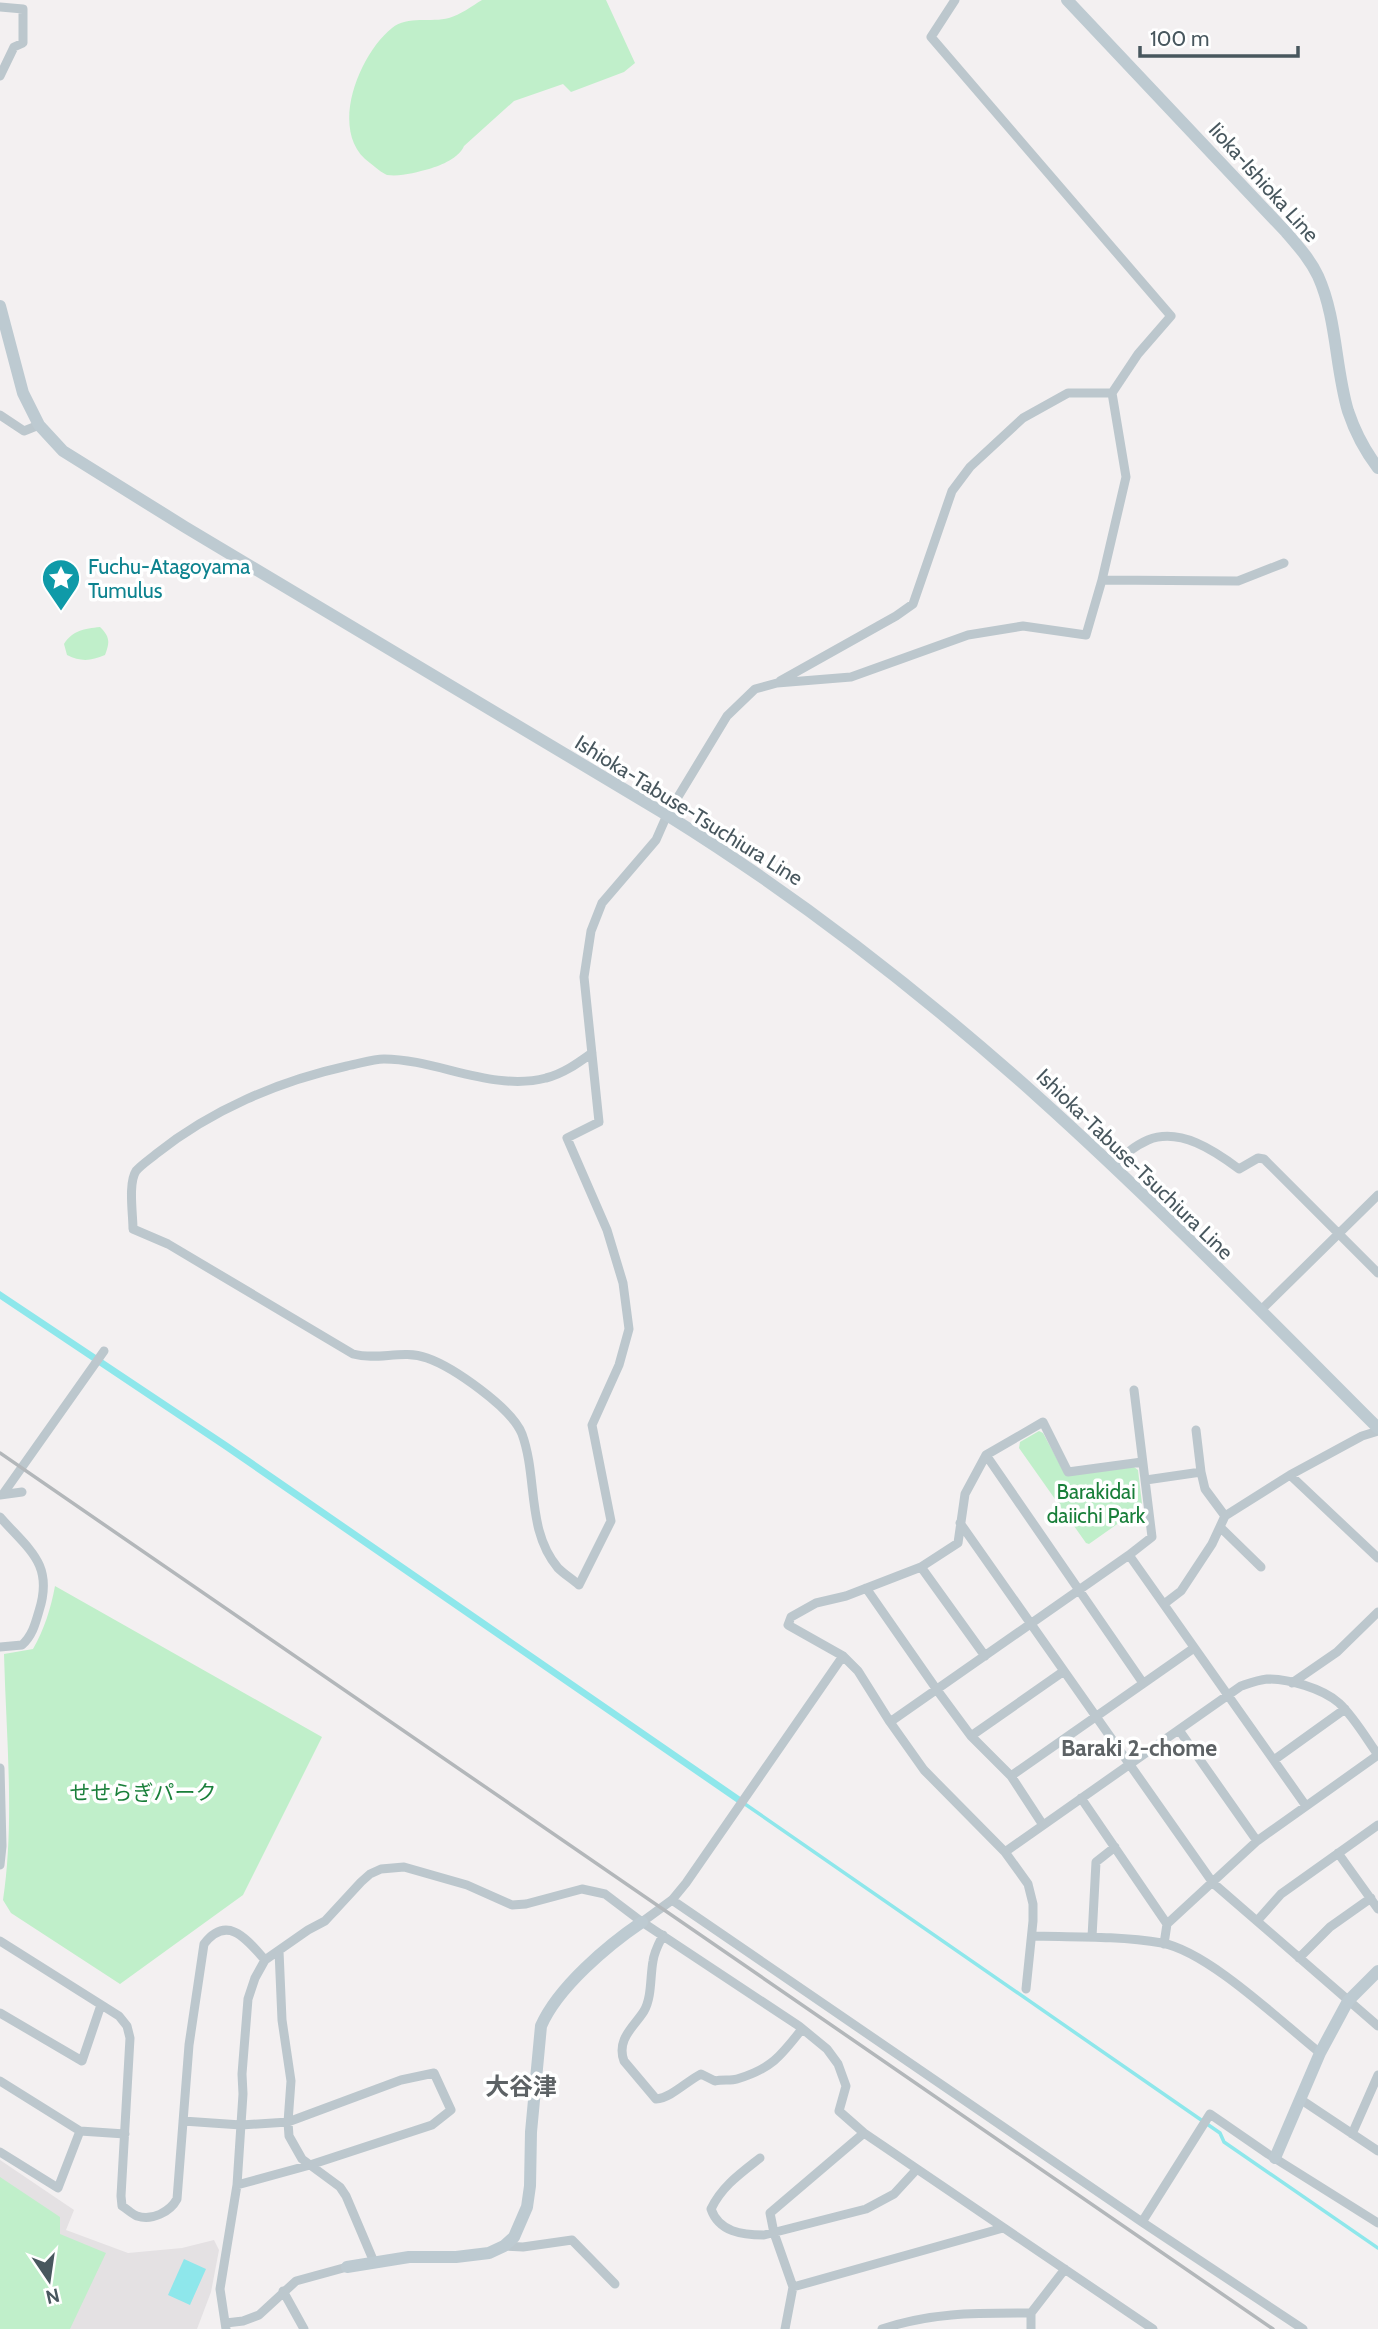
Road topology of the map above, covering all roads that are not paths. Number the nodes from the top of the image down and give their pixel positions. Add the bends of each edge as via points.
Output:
1 (955, 0) edge
2 (1067, 0) edge
3 (0, 7) edge
4 (0, 76) edge
5 (0, 306) edge
6 (1112, 393) junction
7 (0, 415) edge
8 (39, 425) junction
9 (1378, 468) edge
10 (1284, 564) dead end
11 (1102, 580) junction
12 (777, 683) junction
13 (667, 815) junction
14 (592, 1053) junction
15 (1112, 1166) junction
16 (1378, 1195) edge
17 (1339, 1233) junction
18 (1378, 1273) edge
19 (1260, 1311) junction
20 (102, 1353) dead end
21 (1134, 1390) dead end
22 (1378, 1429) edge
23 (1196, 1430) dead end
24 (986, 1454) junction
25 (1143, 1462) junction
26 (1201, 1472) junction
27 (1290, 1475) junction
28 (1146, 1480) junction
29 (22, 1492) dead end
30 (1, 1495) edge
31 (1225, 1516) junction
32 (0, 1517) edge
33 (960, 1523) junction
34 (1220, 1527) junction
35 (1129, 1555) junction
36 (1378, 1558) edge
37 (921, 1567) junction
38 (1261, 1567) dead end
39 (866, 1588) junction
40 (1080, 1590) junction
41 (1164, 1604) junction
42 (1378, 1612) edge
43 (1031, 1624) junction
44 (0, 1647) edge
45 (1194, 1648) junction
46 (843, 1656) junction
47 (985, 1656) junction
48 (1064, 1671) junction
49 (1143, 1683) junction
50 (1292, 1683) junction
51 (937, 1690) junction
52 (1228, 1695) junction
53 (1345, 1709) junction
54 (1096, 1716) junction
55 (890, 1723) junction
56 (1179, 1730) junction
57 (971, 1736) junction
58 (1378, 1755) edge
59 (1274, 1760) junction
60 (1130, 1764) junction
61 (0, 1768) edge
62 (1011, 1776) junction
63 (1081, 1798) junction
64 (1306, 1807) junction
65 (1043, 1825) junction
66 (1378, 1825) edge
67 (1257, 1841) junction
68 (1115, 1847) junction
69 (1005, 1852) junction
70 (1338, 1853) junction
71 (0, 1865) edge
72 (1213, 1883) junction
73 (1371, 1898) junction
74 (671, 1900) junction
75 (1378, 1909) edge
76 (642, 1922) junction
77 (1257, 1922) junction
78 (1167, 1924) junction
79 (663, 1935) junction
80 (1032, 1936) junction
81 (1092, 1937) junction
82 (0, 1941) edge
83 (1164, 1944) junction
84 (279, 1951) junction
85 (1299, 1958) junction
86 (265, 1960) junction
87 (1378, 1971) edge
88 (1026, 1989) dead end
89 (1348, 2001) junction
90 (101, 2005) junction
91 (0, 2012) edge
92 (1378, 2026) edge
93 (802, 2029) junction
94 (1320, 2053) junction
95 (1378, 2075) edge
96 (0, 2081) edge
97 (1300, 2099) junction
98 (183, 2121) junction
99 (288, 2122) junction
100 (241, 2125) junction
101 (79, 2130) junction
102 (864, 2133) junction
103 (125, 2134) junction
104 (1352, 2134) junction
105 (1378, 2151) edge
106 (0, 2152) edge
107 (760, 2158) dead end
108 (1275, 2158) junction
109 (310, 2165) junction
110 (917, 2169) junction
111 (237, 2185) junction
112 (1142, 2222) junction
113 (1378, 2223) edge
114 (1003, 2228) junction
115 (774, 2232) junction
116 (504, 2246) junction
117 (374, 2262) junction
118 (347, 2267) joint
119 (1065, 2269) junction
120 (615, 2284) dead end
121 (793, 2287) junction
122 (283, 2291) junction
123 (1031, 2312) junction
124 (226, 2326) edge
125 (304, 2329) edge
126 (785, 2329) edge
127 (882, 2329) edge
128 (1031, 2329) edge
129 (1153, 2329) edge
130 (1303, 2329) edge

1 - 6 street via 931,37 1171,316
2 - 9 main road, Iioka-Ishioka Line via 1310,261 1328,307 1348,409
3 - 4 street via 23,9 23,43 13,47
5 - 8 main road, Ishioka-Tabuse-Tsuchiura Line via 16,373
6 - 11 street via 1126,477
6 - 12 street via 1068,393 1023,418 970,467 953,491 913,604
7 - 8 street via 24,431
8 - 13 main road, Ishioka-Tabuse-Tsuchiura Line via 63,451 87,467
10 - 11 street via 1238,581
11 - 12 street via 1086,635 1023,626 996,630 968,635 851,677
12 - 13 street via 755,689 727,716
13 - 14 street via 656,840 603,903 591,931 584,977
13 - 15 main road, Ishioka-Tabuse-Tsuchiura Line via 741,860 888,972 1037,1096
14 - 14 street via 599,1122 567,1138 607,1230 623,1283 629,1329 619,1365 592,1425 611,1521 579,1585 559,1569 538,1529 522,1432 510,1416 468,1379 427,1357 353,1354 168,1244 133,1229 132,1181 137,1170 173,1141 237,1102 326,1071 380,1059 514,1081 545,1079
15 - 17 street via 1151,1139 1173,1137 1210,1147 1239,1169 1258,1158
15 - 19 main road, Ishioka-Tabuse-Tsuchiura Line
16 - 17 street
17 - 18 street
17 - 19 street
19 - 22 main road, Ishioka-Tabuse-Tsuchiura Line
20 - 30 street
21 - 25 street
22 - 27 street
23 - 26 street
24 - 25 street via 1043,1422 1068,1472
24 - 33 street via 965,1494
24 - 40 street
25 - 28 street
26 - 28 street
26 - 31 street via 1205,1489
27 - 31 street
27 - 36 street
28 - 35 street via 1152,1537
29 - 30 street
31 - 34 street
32 - 44 street via 40,1565 45,1591 27,1640 22,1645
33 - 37 street via 958,1543
33 - 43 street
34 - 38 street
34 - 41 street via 1181,1591
35 - 40 street
35 - 41 street
37 - 39 street
37 - 47 street
39 - 46 street via 816,1603 791,1617 788,1625
39 - 51 street
40 - 43 street
40 - 49 street
41 - 45 street
42 - 50 street via 1337,1652
43 - 47 street
43 - 48 street
45 - 49 street
45 - 52 street
46 - 55 street via 858,1671
46 - 74 street
47 - 51 street
48 - 54 street
48 - 57 street
49 - 54 street
50 - 52 street via 1264,1679
50 - 53 street via 1327,1695
51 - 55 street
51 - 57 street
52 - 56 street
52 - 59 street
53 - 58 street
53 - 59 street
54 - 60 street
54 - 62 street
55 - 69 street via 924,1770
56 - 60 street
56 - 67 street
57 - 62 street
58 - 64 street
59 - 64 street
60 - 63 street
60 - 72 street
61 - 71 street
62 - 65 street
63 - 65 street
63 - 68 street
64 - 67 street
65 - 69 street
66 - 70 street
67 - 72 street
68 - 78 street
68 - 81 street via 1096,1862
69 - 80 street via 1028,1884 1033,1903
70 - 73 street
70 - 77 street via 1281,1894
72 - 77 street
72 - 78 street
73 - 75 street
73 - 85 street via 1330,1927
74 - 76 street
74 - 112 street
76 - 79 street
76 - 84 street via 594,1890 512,1905 467,1885 404,1867 370,1874 325,1921
76 - 116 main road via 612,1942 575,1980 541,2026 527,2207 514,2237
77 - 85 street
78 - 83 street
79 - 93 street
79 - 93 street via 653,1958 649,1998 621,2053 656,2099 701,2074 715,2081 736,2080 763,2071
80 - 81 street
80 - 88 street
81 - 83 street
82 - 90 street
83 - 94 street via 1201,1959
84 - 86 street
84 - 99 street via 291,2081
85 - 89 street
86 - 98 street via 240,1933 218,1932 204,1944
86 - 100 street via 248,1999
87 - 89 main road
89 - 92 street
89 - 94 main road
90 - 91 street via 82,2061
90 - 103 street via 120,2016 130,2038
93 - 102 street via 838,2064 846,2086 839,2111
94 - 97 main road
95 - 104 street
96 - 101 street
97 - 104 street
97 - 108 main road
98 - 100 street
98 - 103 street via 177,2199 162,2214 138,2216 122,2206
99 - 100 street
99 - 109 street via 294,2147
99 - 109 street via 401,2080 434,2073 451,2110 432,2125
100 - 111 street
101 - 103 street
101 - 106 street via 58,2188
102 - 110 street
102 - 115 street via 770,2213
104 - 105 street
107 - 115 street via 731,2181 711,2209 720,2225 733,2231 748,2235
108 - 112 street via 1210,2114
108 - 113 street
109 - 111 street
109 - 117 street via 346,2196
110 - 114 street
110 - 115 street via 894,2194 866,2209
111 - 124 street via 220,2289
112 - 130 street
114 - 119 street
114 - 121 street
115 - 121 street
116 - 117 main road via 467,2256
116 - 120 street via 572,2240
117 - 118 main road
118 - 122 street via 296,2281
119 - 123 street
119 - 129 street
121 - 126 street
122 - 124 street via 259,2315
122 - 125 street
123 - 127 street via 950,2313
123 - 128 street

